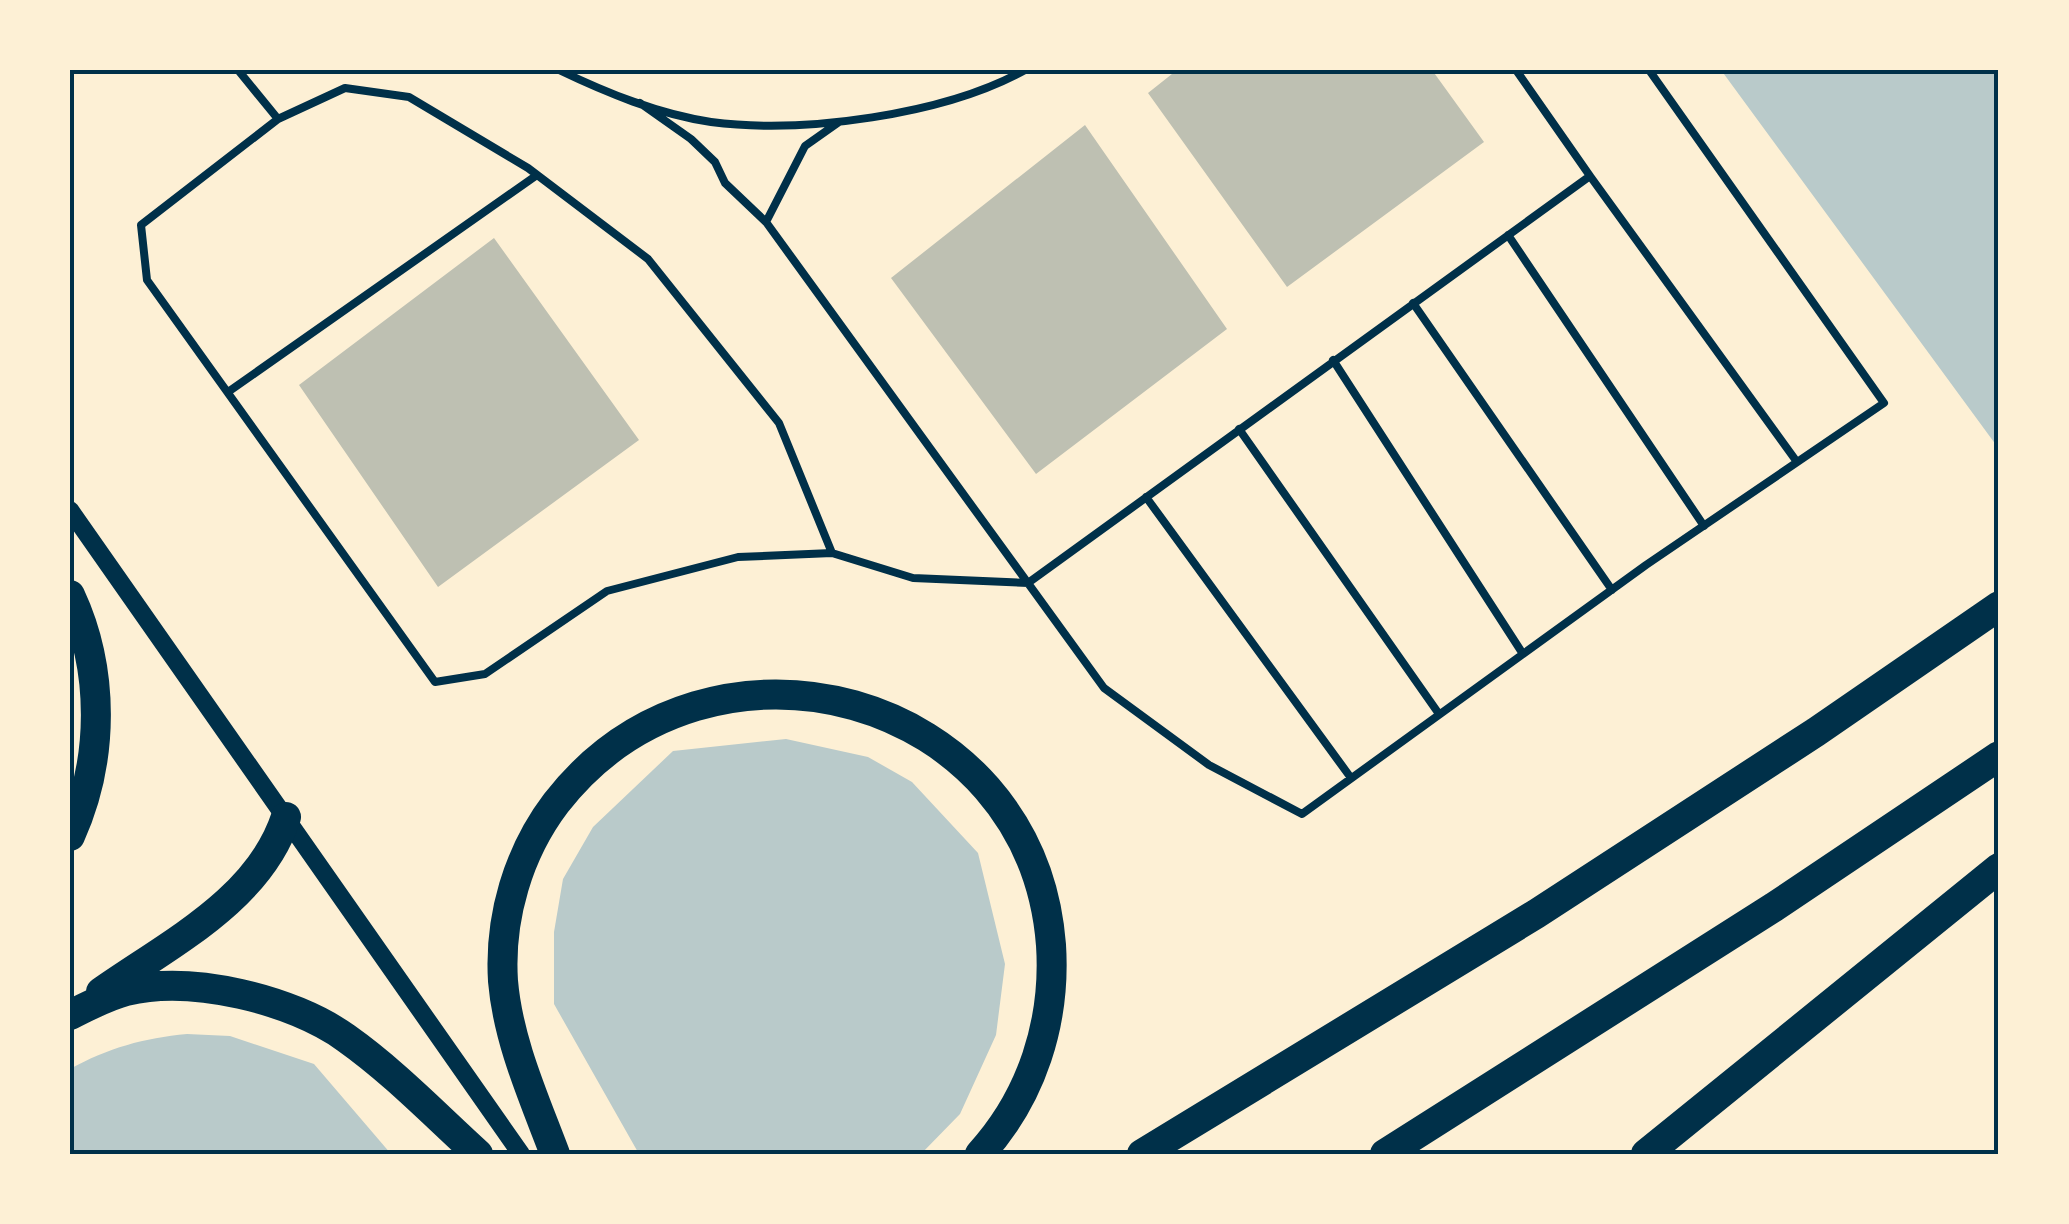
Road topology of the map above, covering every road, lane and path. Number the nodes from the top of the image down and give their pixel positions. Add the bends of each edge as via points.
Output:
1 (238, 70) edge
2 (559, 70) edge
3 (1025, 70) edge
4 (1516, 70) edge
5 (1649, 70) edge
6 (640, 103) junction
7 (278, 119) junction
8 (842, 120) junction
9 (537, 175) junction
10 (1590, 176) junction
11 (766, 222) junction
12 (1508, 235) junction
13 (1413, 303) junction
14 (1332, 360) junction
15 (228, 392) junction
16 (1239, 429) junction
17 (1797, 462) junction
18 (1146, 497) junction
19 (70, 510) edge
20 (1704, 526) junction
21 (832, 553) junction
22 (1028, 583) junction
23 (1612, 590) junction
24 (70, 595) edge
25 (1999, 606) edge
26 (1523, 654) junction
27 (1439, 714) junction
28 (1999, 756) edge
29 (1351, 778) junction
30 (286, 818) junction
31 (70, 836) edge
32 (1999, 868) edge
33 (70, 1014) edge
34 (478, 1154) edge
35 (521, 1154) edge
36 (555, 1154) edge
37 (980, 1154) edge
38 (1142, 1154) edge
39 (1385, 1154) edge
40 (1646, 1154) edge

1 - 7 lane
2 - 6 lane
3 - 8 lane via 897,114
4 - 10 lane
5 - 17 lane via 1884,403
6 - 8 lane via 710,122
6 - 11 lane via 691,138 715,162 724,184
7 - 9 lane via 345,88 409,97
7 - 15 lane via 140,226 147,280
8 - 11 lane via 805,146
9 - 15 lane
9 - 21 lane via 648,259 767,408
10 - 12 lane
10 - 17 lane
11 - 22 lane
12 - 13 lane
12 - 20 lane
13 - 14 lane
13 - 23 lane
14 - 16 lane
14 - 26 lane
15 - 21 lane via 435,682 485,674 607,591 738,557
16 - 18 lane
16 - 27 lane
17 - 20 lane
18 - 22 lane
18 - 29 lane
19 - 30 street
20 - 23 lane
21 - 22 lane via 913,578
22 - 29 lane via 1104,688 1209,765 1302,814
23 - 26 lane
24 - 31 highway via 92,666 96,718 91,773
25 - 38 highway via 1552,903
26 - 27 lane
27 - 29 lane
28 - 39 highway
30 - 33 highway via 264,865 238,895
30 - 35 street
32 - 40 highway
33 - 34 highway via 128,990 220,991 287,1006 344,1037
36 - 37 highway via 514,1040 503,981 508,910 532,840 584,771 635,731 699,703 769,693 836,700 925,738 984,787 1016,829 1039,877 1052,966 1047,1018 1024,1093

